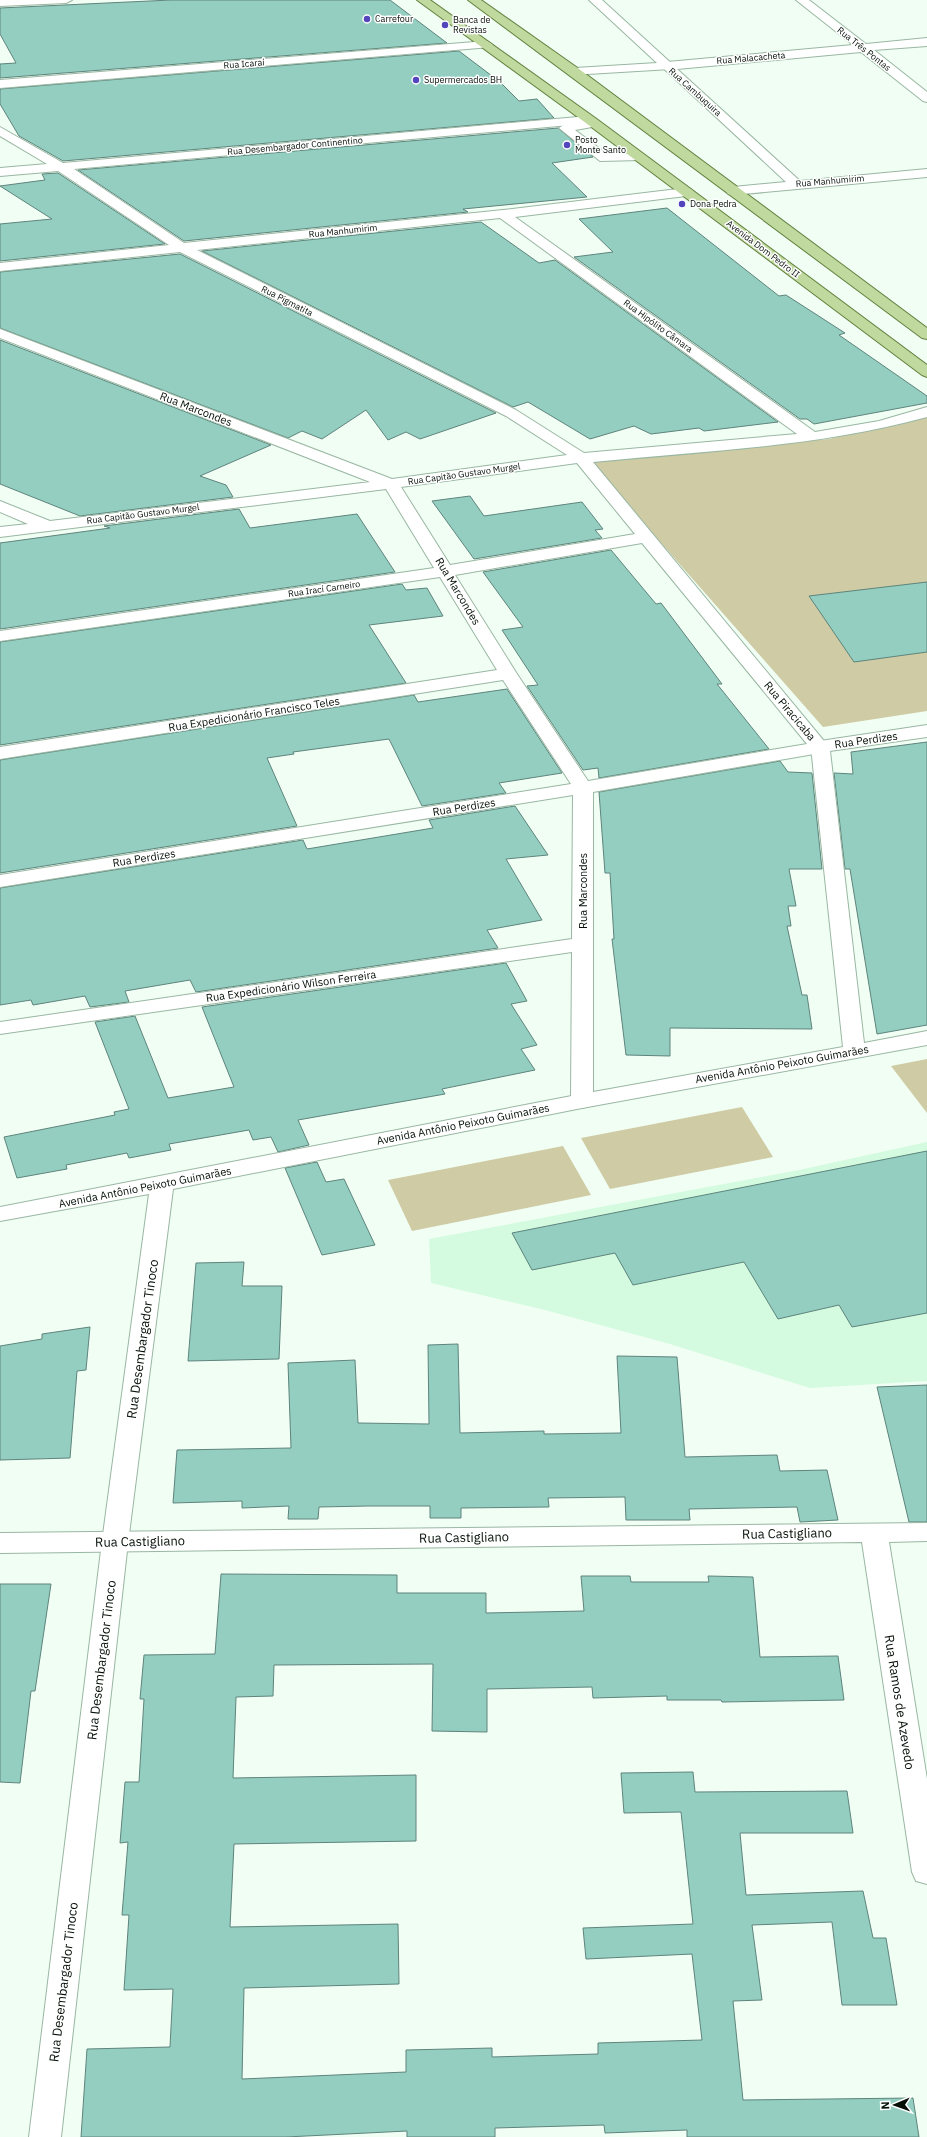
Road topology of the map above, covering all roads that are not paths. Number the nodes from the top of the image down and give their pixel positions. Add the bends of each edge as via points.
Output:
1 (66, 0) edge
2 (423, 0) edge
3 (474, 0) edge
4 (595, 0) edge
5 (802, 0) edge
6 (0, 3) edge
7 (927, 42) edge
8 (487, 45) junction
9 (863, 48) junction
10 (667, 66) junction
11 (575, 72) junction
12 (0, 84) edge
13 (927, 98) edge
14 (592, 121) junction
15 (0, 131) edge
16 (637, 157) junction
17 (60, 166) junction
18 (0, 172) edge
19 (927, 173) edge
20 (796, 184) junction
21 (734, 191) junction
22 (686, 192) junction
23 (503, 214) junction
24 (182, 248) junction
25 (0, 267) edge
26 (0, 333) edge
27 (927, 335) edge
28 (927, 372) edge
29 (927, 412) edge
30 (812, 437) junction
31 (581, 458) junction
32 (391, 484) junction
33 (0, 506) edge
34 (46, 526) junction
35 (0, 532) edge
36 (646, 537) junction
37 (446, 571) junction
38 (0, 636) edge
39 (508, 674) junction
40 (927, 731) edge
41 (820, 747) junction
42 (0, 753) edge
43 (583, 788) junction
44 (0, 881) edge
45 (583, 944) junction
46 (0, 1028) edge
47 (927, 1038) edge
48 (854, 1051) junction
49 (582, 1100) junction
50 (162, 1184) junction
51 (0, 1214) edge
52 (874, 1532) junction
53 (927, 1532) edge
54 (115, 1542) junction
55 (0, 1543) edge
56 (927, 1872) edge
57 (45, 2137) edge

1 - 6 street
2 - 8 main road, Avenida Dom Pedro II
3 - 11 main road
4 - 10 street, Rua Cambuquira
5 - 9 street, Rua Três Pontas
7 - 9 street, Rua Malacacheta
8 - 12 street, Rua Icaraí
8 - 14 main road, Avenida Dom Pedro II
9 - 10 street, Rua Malacacheta
9 - 13 street, Rua Três Pontas
10 - 11 street, Rua Malacacheta
10 - 20 street, Rua Cambuquira
11 - 21 main road
14 - 16 main road, Avenida Dom Pedro II
14 - 16 lane via 565,128 604,158
14 - 17 street, Rua Desembargador Continentino
15 - 17 street, Rua Pigmatita
16 - 22 main road, Avenida Dom Pedro II
17 - 18 street, Rua Desembargador Continentino
17 - 24 street, Rua Pigmatita
19 - 20 street, Rua Manhumirim
20 - 21 street, Rua Manhumirim
21 - 27 main road
22 - 23 street, Rua Manhumirim
22 - 28 main road, Avenida Dom Pedro II
23 - 24 street, Rua Manhumirim
23 - 30 street, Rua Hipólito Câmara
24 - 25 street, Rua Manhumirim
24 - 31 street, Rua Pigmatita via 511,413
26 - 32 street, Rua Marcondes
29 - 30 street, Rua Capitão Gustavo Murgel via 880,425
30 - 31 street, Rua Capitão Gustavo Murgel
31 - 32 street, Rua Capitão Gustavo Murgel
31 - 36 street, Rua Piracicaba
32 - 34 street, Rua Capitão Gustavo Murgel
32 - 37 street, Rua Marcondes
33 - 34 street
34 - 35 street, Rua Capitão Gustavo Murgel
36 - 37 street, Rua Irací Carneiro
36 - 41 street, Rua Piracicaba
37 - 38 street, Rua Irací Carneiro
37 - 39 street, Rua Marcondes
39 - 42 street, Rua Expedicionário Francisco Teles
39 - 43 street, Rua Marcondes
40 - 41 street, Rua Perdizes
41 - 43 street, Rua Perdizes
41 - 48 street, Rua Piracicaba
43 - 44 street, Rua Perdizes
43 - 45 street, Rua Marcondes
45 - 46 street, Rua Expedicionário Wilson Ferreira
45 - 49 street, Rua Marcondes
47 - 48 street, Avenida Antônio Peixoto Guimarães
48 - 49 street, Avenida Antônio Peixoto Guimarães
49 - 50 street, Avenida Antônio Peixoto Guimarães
50 - 51 street, Avenida Antônio Peixoto Guimarães
50 - 54 street, Rua Desembargador Tinoco
52 - 53 street, Rua Castigliano
52 - 54 street, Rua Castigliano
52 - 56 street, Rua Ramos de Azevedo
54 - 55 street, Rua Castigliano
54 - 57 street, Rua Desembargador Tinoco

